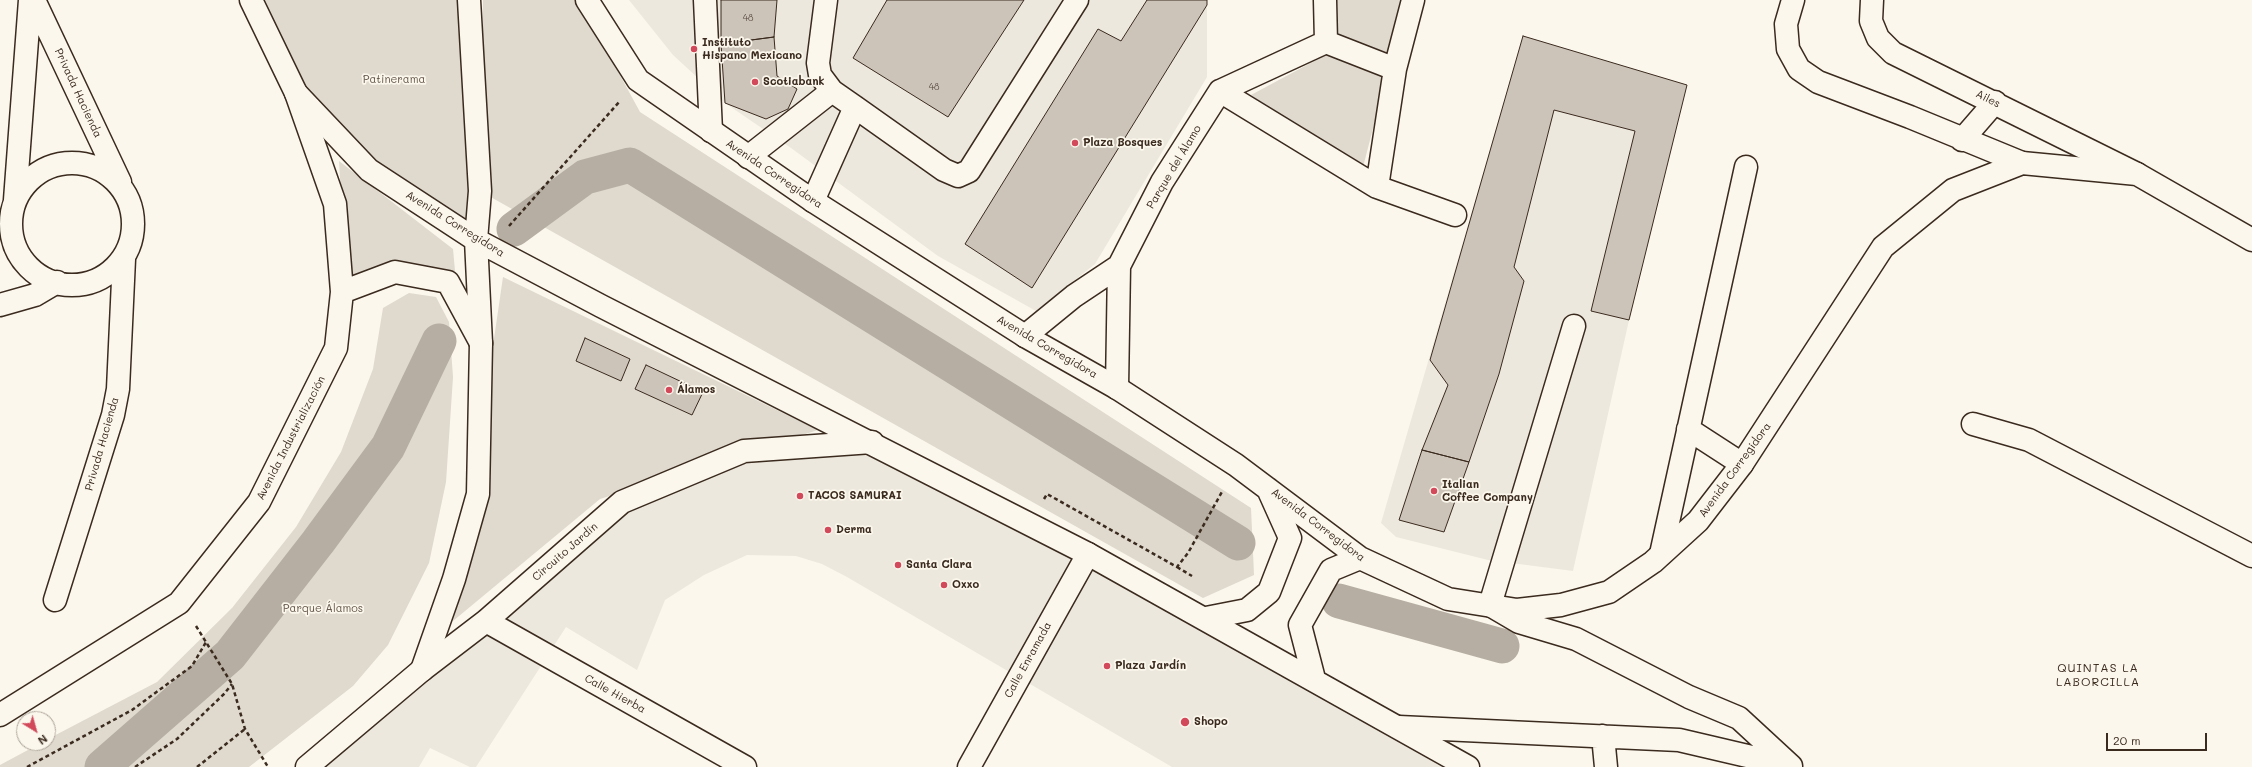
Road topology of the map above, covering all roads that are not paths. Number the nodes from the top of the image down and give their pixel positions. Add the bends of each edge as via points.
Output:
1 (30, 0) edge
2 (34, 0) edge
3 (251, 0) edge
4 (469, 0) edge
5 (587, 0) edge
6 (705, 0) edge
7 (826, 0) edge
8 (1077, 0) edge
9 (1325, 0) edge
10 (1413, 0) edge
11 (1793, 0) edge
12 (1872, 0) edge
13 (1326, 42) junction
14 (1395, 70) junction
15 (832, 91) junction
16 (1220, 91) junction
17 (296, 93) junction
18 (1995, 102) junction
19 (855, 108) junction
20 (711, 131) junction
21 (1962, 140) junction
22 (748, 157) junction
23 (2022, 163) junction
24 (1746, 167) dead end
25 (2137, 174) junction
26 (122, 186) junction
27 (1377, 187) junction
28 (14, 200) junction
29 (813, 201) junction
30 (1455, 215) dead end
31 (2252, 240) edge
32 (483, 243) junction
33 (8, 251) edge
34 (124, 259) junction
35 (1119, 266) junction
36 (57, 282) junction
37 (342, 292) junction
38 (0, 305) edge
39 (1574, 326) dead end
40 (1024, 336) junction
41 (481, 343) junction
42 (1118, 388) junction
43 (1973, 424) dead end
44 (1688, 429) junction
45 (872, 442) junction
46 (1742, 464) junction
47 (1267, 487) junction
48 (1088, 554) junction
49 (1661, 554) junction
50 (2252, 556) edge
51 (1360, 558) junction
52 (55, 600) dead end
53 (1490, 605) junction
54 (1206, 618) junction
55 (486, 621) junction
56 (422, 670) junction
57 (1314, 679) junction
58 (0, 715) edge
59 (1399, 727) junction
60 (1603, 736) junction
61 (307, 767) edge
62 (745, 767) edge
63 (969, 767) edge
64 (1468, 767) edge
65 (1606, 767) edge
66 (1793, 767) edge

1 - 28 street
2 - 26 street, Privada Hacienda
3 - 17 street, Avenida Corregidora
4 - 32 street
5 - 20 street, Avenida Corregidora via 638,80
6 - 20 street
7 - 15 street via 818,63 820,75
8 - 19 street via 969,171 958,176 944,170
9 - 13 street
10 - 14 street
11 - 21 street via 1786,24 1788,49 1799,69 1818,82
12 - 18 street, Ailes via 1871,21 1878,38 1893,53
13 - 14 street
13 - 16 street
14 - 27 street
15 - 19 street
15 - 22 street
16 - 27 street
16 - 35 street, Parque del Álamo via 1162,182
17 - 32 street, Avenida Corregidora via 369,170
17 - 37 street, Avenida Industrialización via 335,204
18 - 21 street
18 - 25 street, Ailes
19 - 29 street
20 - 22 street, Avenida Corregidora
21 - 23 street
22 - 29 street, Avenida Corregidora
23 - 25 street, Avenida Corregidora
23 - 46 street, Avenida Corregidora via 1953,190 1883,247
24 - 44 street
25 - 31 street, Avenida Corregidora
26 - 28 street via 96,166 65,162 35,174
26 - 34 street via 134,216
27 - 30 street
28 - 33 street
29 - 40 street, Avenida Corregidora
32 - 41 street
32 - 45 street, Avenida Corregidora via 601,306
33 - 36 street via 47,281
34 - 36 street via 110,274 79,286
34 - 52 street, Privada Hacienda via 118,389 113,415
35 - 40 street, Parque del Álamo via 1074,296
35 - 42 street, Parque del Álamo
36 - 38 street via 35,295
37 - 41 street via 395,272 448,282
37 - 58 street, Avenida Industrialización via 336,348 259,502 184,597 179,603
39 - 53 street
40 - 42 street, Avenida Corregidora
41 - 56 street via 478,494 454,579
42 - 47 street, Avenida Corregidora
43 - 50 street via 2029,440
44 - 46 street
44 - 49 street
45 - 48 street, Avenida Corregidora
45 - 55 street, Circuito Jardín via 744,451 622,502
46 - 49 street, Avenida Corregidora via 1698,521
47 - 51 street, Avenida Corregidora
47 - 54 street via 1290,538 1270,592 1247,610
48 - 54 street, Avenida Corregidora
48 - 63 street, Calle Enramada
49 - 53 street, Avenida Corregidora via 1609,592 1561,605 1517,610
51 - 53 street, Avenida Corregidora via 1448,599
51 - 57 street via 1331,570 1300,625
53 - 66 street via 1519,622 1576,639 1689,697 1739,718
54 - 57 street, Avenida Corregidora
55 - 56 street, Circuito Jardín
55 - 62 street, Calle Hierba
56 - 61 street, Circuito Jardín
57 - 59 street, Avenida Corregidora
59 - 60 street
59 - 64 street, Avenida Corregidora
60 - 65 street
60 - 66 street via 1679,740

